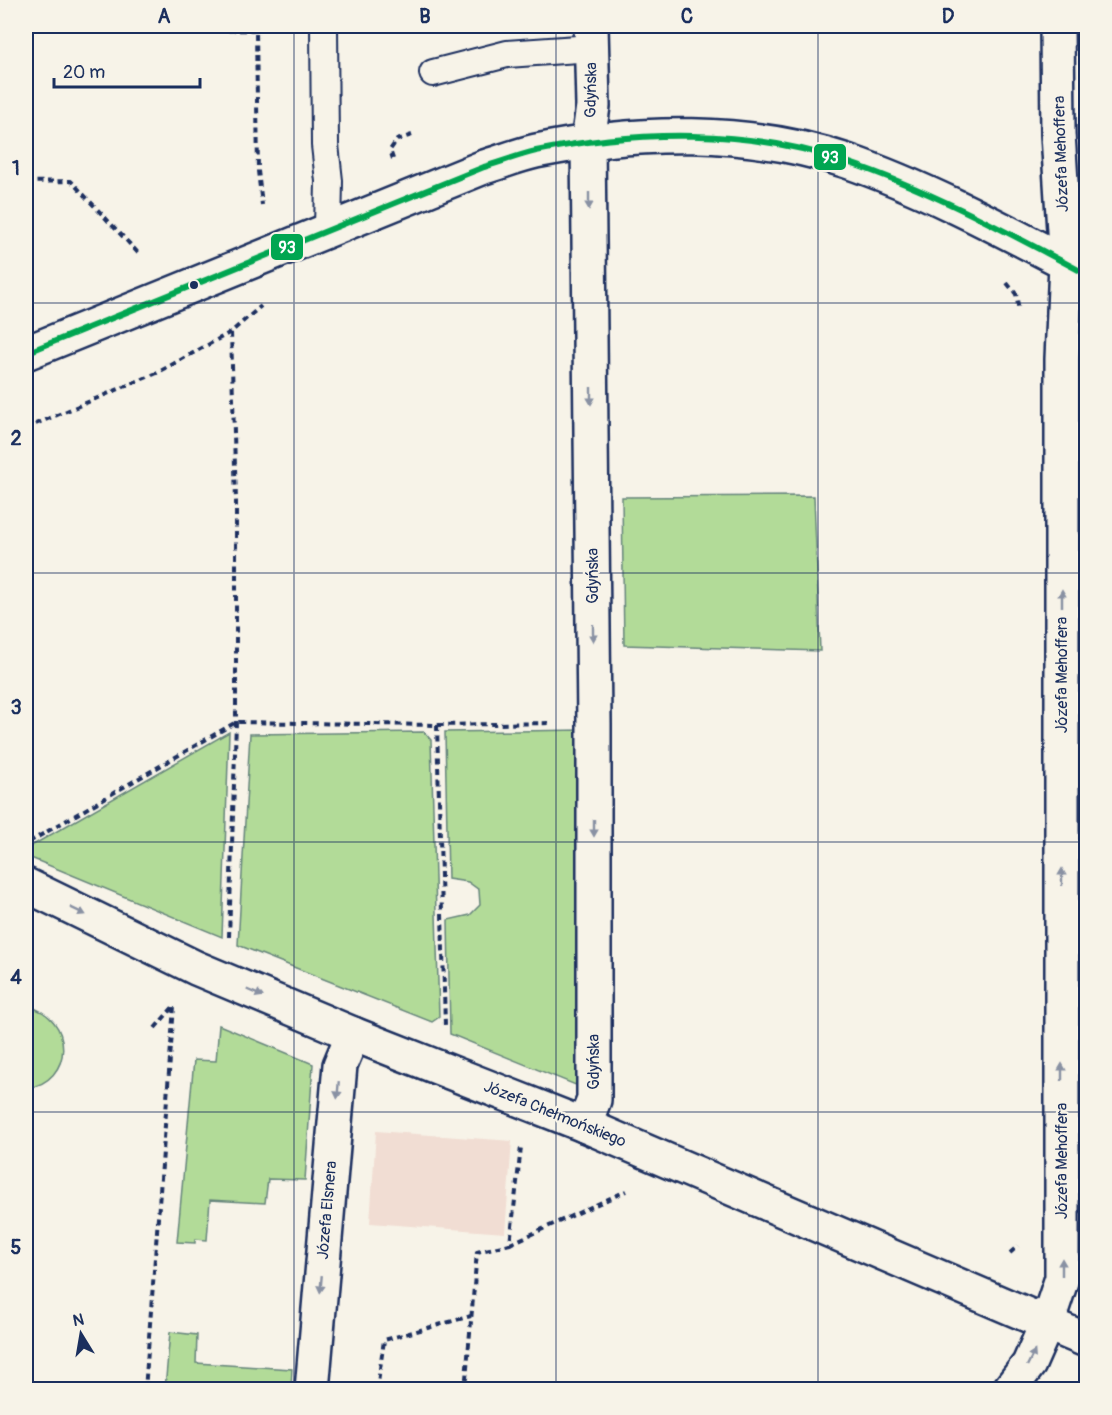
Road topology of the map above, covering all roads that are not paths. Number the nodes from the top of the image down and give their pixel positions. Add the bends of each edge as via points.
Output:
1 (324, 26) edge
2 (1057, 26) edge
3 (592, 37) edge
4 (433, 73) dead end
5 (588, 142) junction
6 (328, 229) junction
7 (1076, 268) edge
8 (26, 353) edge
9 (26, 885) edge
10 (353, 1034) junction
11 (584, 1125) junction
12 (1047, 1323) junction
13 (1086, 1340) edge
14 (312, 1389) edge
15 (1009, 1389) edge

1 - 6 lane
2 - 7 street, Józefa Mehoffera via 1058,134
3 - 4 lane
3 - 5 street, Gdyńska via 593,106
5 - 6 street via 484,167
5 - 7 street via 660,136 735,138 789,146 904,183
5 -> 11 street, Gdyńska via 594,1100
6 - 8 street
12 -> 7 street, Józefa Mehoffera via 1062,1278 1062,359
9 -> 10 street, Józefa Chełmońskiego via 196,968
10 - 11 street, Józefa Chełmońskiego
10 -> 14 street, Józefa Elsnera via 340,1065
11 - 12 street, Józefa Chełmońskiego
12 - 13 street, Józefa Chełmońskiego
15 -> 12 street, Józefa Mehoffera via 1029,1364

